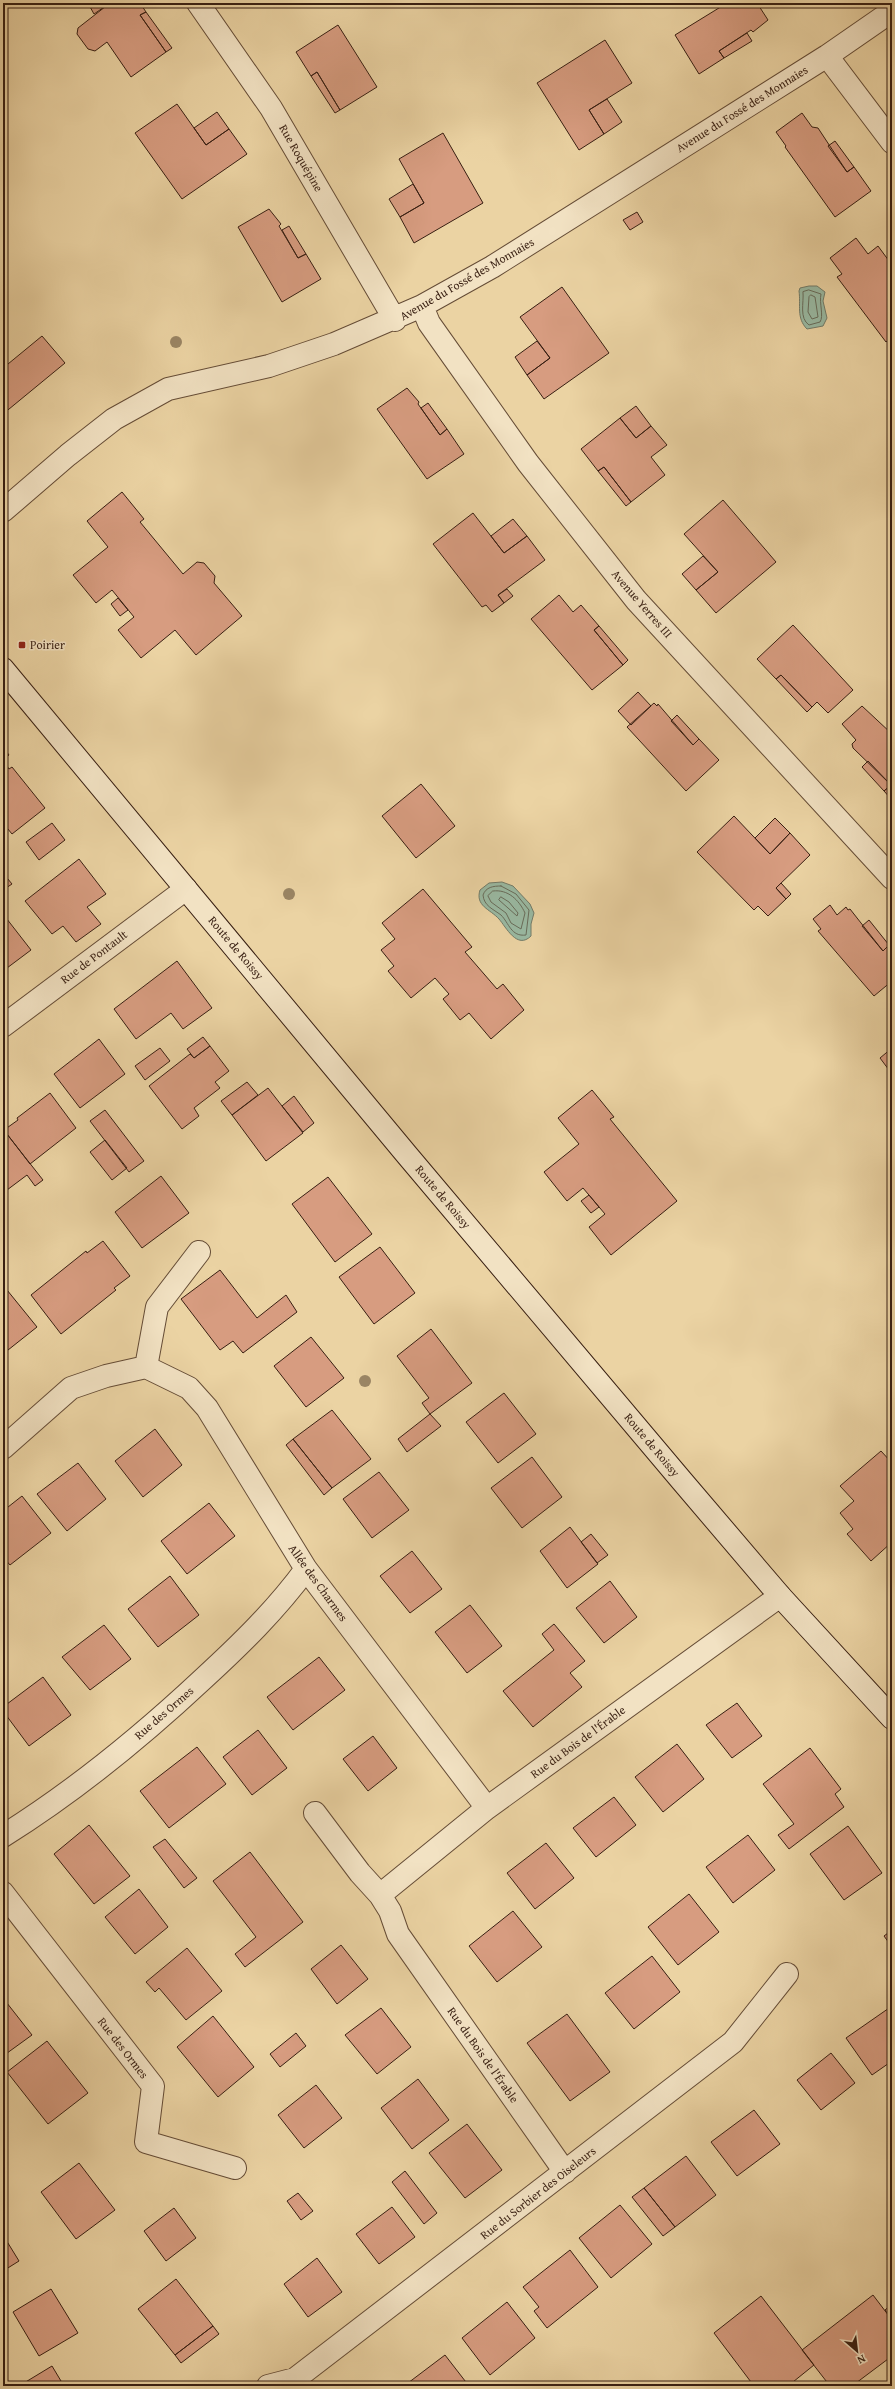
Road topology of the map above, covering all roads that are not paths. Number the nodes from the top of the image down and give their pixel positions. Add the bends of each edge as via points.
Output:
1 (198, 3) edge
2 (892, 12) edge
3 (827, 56) junction
4 (892, 142) edge
5 (422, 306) junction
6 (394, 320) junction
7 (3, 511) edge
8 (3, 669) edge
9 (892, 878) edge
10 (186, 889) junction
11 (3, 1026) edge
12 (199, 1252) dead end
13 (146, 1367) junction
14 (3, 1448) edge
15 (306, 1569) junction
16 (780, 1596) junction
17 (892, 1718) edge
18 (487, 1808) junction
19 (315, 1813) dead end
20 (3, 1836) edge
21 (3, 1893) edge
22 (380, 1895) junction
23 (787, 1974) dead end
24 (235, 2168) dead end
25 (565, 2172) junction
26 (268, 2386) edge

1 - 6 street, Rue Roquépine via 271,108
2 - 3 street, Avenue du Fossé des Monnaies
3 - 4 street
3 - 5 street, Avenue du Fossé des Monnaies via 492,267
5 - 6 street, Avenue du Fossé des Monnaies
5 - 9 street, Avenue Yerres III via 440,340 528,463 636,600
6 - 7 street, Avenue du Fossé des Monnaies via 269,366 168,389 114,419
8 - 10 street, Route de Roissy
10 - 11 street, Rue de Pontault
10 - 16 street, Route de Roissy
12 - 13 street via 157,1307
13 - 14 street via 106,1376 71,1388
13 - 15 street, Allée des Charmes via 189,1388 200,1398
15 - 18 street, Allée des Charmes
15 - 20 street, Rue des Ormes via 284,1598 222,1662 149,1728 87,1777
16 - 17 street, Route de Roissy
16 - 18 street, Rue du Bois de l'Érable
18 - 22 street, Rue du Bois de l'Érable
19 - 22 street, Rue du Bois de l'Érable via 360,1873
21 - 24 street, Rue des Ormes via 153,2086 146,2142
22 - 25 street, Rue du Bois de l'Érable via 390,1911 398,1934
23 - 25 street, Rue du Sorbier des Oiseleurs via 733,2042
25 - 26 street, Rue du Sorbier des Oiseleurs via 295,2379

